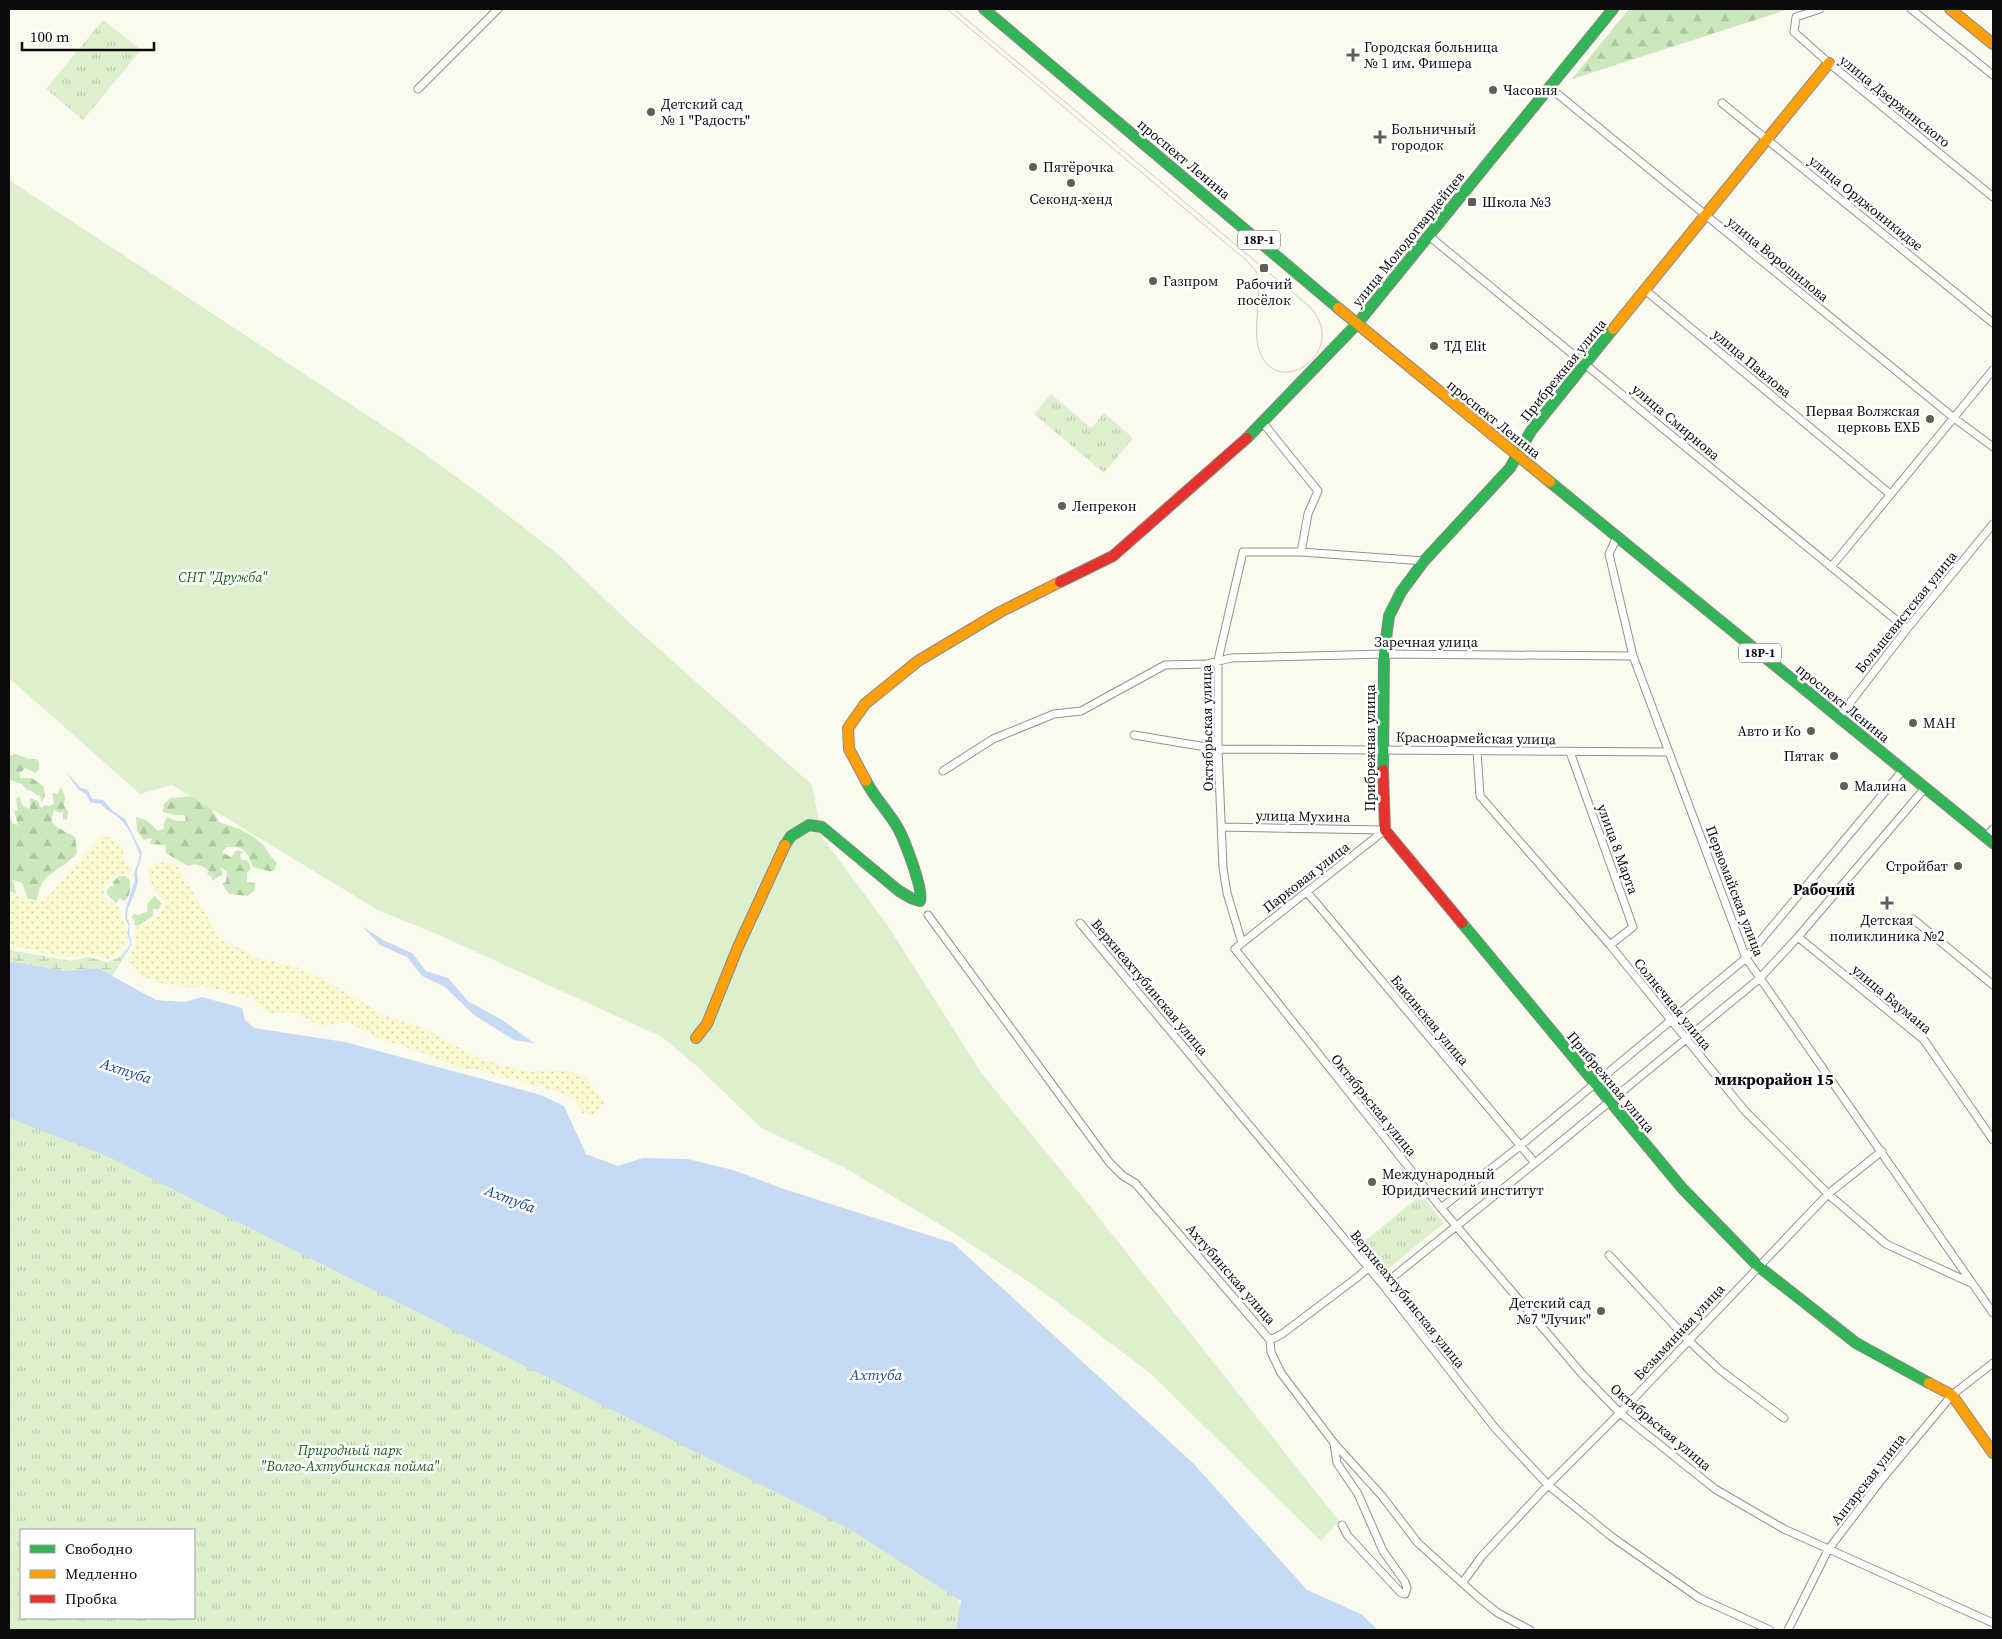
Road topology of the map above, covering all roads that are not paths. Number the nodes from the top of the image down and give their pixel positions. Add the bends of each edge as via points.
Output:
1 (498, 9) edge
2 (984, 9) edge
3 (1613, 9) edge
4 (1820, 9) edge
5 (1911, 9) edge
6 (1950, 9) edge
7 (1993, 44) edge
8 (1829, 63) junction
9 (1993, 75) edge
10 (1549, 87) junction
11 (418, 89) dead end
12 (1722, 103) dead end
13 (1767, 139) junction
14 (1993, 197) edge
15 (1705, 216) junction
16 (1429, 236) junction
17 (1645, 290) junction
18 (1993, 323) edge
19 (1357, 324) junction
20 (1584, 363) junction
21 (1993, 370) edge
22 (1954, 418) junction
23 (1262, 423) junction
24 (1993, 447) edge
25 (1517, 455) junction
26 (1890, 494) junction
27 (1993, 524) edge
28 (1617, 537) junction
29 (1301, 552) junction
30 (1424, 562) junction
31 (1831, 567) junction
32 (1907, 629) junction
33 (1384, 654) junction
34 (1633, 656) junction
35 (1218, 660) junction
36 (1838, 717) junction
37 (1134, 735) dead end
38 (1218, 749) junction
39 (1382, 749) junction
40 (1478, 751) junction
41 (1570, 752) junction
42 (1668, 752) junction
43 (1903, 770) junction
44 (943, 771) dead end
45 (1925, 788) junction
46 (1221, 827) junction
47 (1993, 829) edge
48 (1385, 830) junction
49 (1990, 840) edge
50 (1307, 892) junction
51 (928, 915) dead end
52 (1913, 919) dead end
53 (1080, 923) dead end
54 (1798, 937) junction
55 (1242, 943) junction
56 (1610, 945) junction
57 (1746, 958) junction
58 (1759, 979) junction
59 (1993, 985) edge
60 (1670, 1021) junction
61 (696, 1038) dead end
62 (1685, 1039) junction
63 (1594, 1083) junction
64 (1609, 1102) junction
65 (1993, 1140) edge
66 (1520, 1146) junction
67 (1882, 1151) junction
68 (1535, 1163) junction
69 (1828, 1194) junction
70 (1441, 1208) junction
71 (1456, 1226) junction
72 (1609, 1255) dead end
73 (1758, 1266) junction
74 (1368, 1268) junction
75 (1973, 1284) junction
76 (1382, 1285) junction
77 (1993, 1313) edge
78 (1270, 1340) junction
79 (1688, 1340) junction
80 (1993, 1363) edge
81 (1952, 1394) junction
82 (1620, 1413) junction
83 (1784, 1418) dead end
84 (1334, 1443) junction
85 (1993, 1453) edge
86 (1548, 1485) junction
87 (1342, 1525) dead end
88 (1828, 1550) junction
89 (1463, 1582) junction
90 (1993, 1622) edge
91 (1530, 1630) edge
92 (1770, 1630) edge
93 (1788, 1630) edge

1 - 11 street
2 - 19 street, проспект Ленина / 18Р-1
3 - 10 street, улица Молодогвардейцев
4 - 8 street, улица Дзержинского via 1796,18 1794,32
5 - 9 street
6 - 7 street
8 - 13 street, Прибрежная улица
8 - 14 street, улица Дзержинского
10 - 15 street, улица Ворошилова
10 - 16 street, улица Молодогвардейцев
12 - 13 street, улица Орджоникидзе
13 - 15 street, Прибрежная улица
13 - 18 street, улица Орджоникидзе
15 - 17 street, Прибрежная улица
15 - 22 street, улица Ворошилова
16 - 19 street, улица Молодогвардейцев
16 - 20 street, улица Смирнова
17 - 20 street, Прибрежная улица
17 - 26 street, улица Павлова
19 - 23 street, улица Молодогвардейцев
19 - 25 street, проспект Ленина / 18Р-1
20 - 25 street, Прибрежная улица via 1531,431
20 - 31 street, улица Смирнова
21 - 22 street
22 - 24 street, улица Ворошилова
22 - 26 street
23 - 29 street via 1318,491 1308,514
23 - 61 street, улица Молодогвардейцев via 1113,556 1000,612 918,661 865,704 848,728 849,749 872,792 899,830 919,885 920,901 906,896 823,827 809,825 791,836 738,947 707,1024
25 - 28 street, проспект Ленина / 18Р-1
25 - 30 street, Прибрежная улица via 1510,468
26 - 31 street
27 - 32 street, Большевистская улица
28 - 34 street, Первомайская улица via 1609,554
28 - 36 street, проспект Ленина / 18Р-1
29 - 30 street, Октябрьская улица
29 - 35 street, Октябрьская улица via 1243,552
30 - 33 street, Прибрежная улица via 1401,592 1389,616
31 - 32 street, улица Смирнова
32 - 36 street, Большевистская улица
33 - 34 street, Заречная улица
33 - 35 street, Заречная улица
33 - 39 street, Прибрежная улица
34 - 42 street, Первомайская улица
35 - 38 street, Октябрьская улица
35 - 44 street, Заречная улица via 1207,664 1165,665 1081,711 1054,714 993,739
36 - 43 street, проспект Ленина / 18Р-1
37 - 38 street, Красноармейская улица
38 - 39 street, Красноармейская улица
38 - 46 street, Октябрьская улица
39 - 40 street, Красноармейская улица
39 - 48 street, Прибрежная улица
40 - 41 street, Красноармейская улица
40 - 56 street, Солнечная улица via 1480,796
41 - 42 street, Красноармейская улица
41 - 56 street, улица 8 Марта via 1633,927
42 - 57 street, Первомайская улица
43 - 45 street, проспект Ленина / 18Р-1
43 - 57 street
45 - 49 street, проспект Ленина / 18Р-1
45 - 54 street
46 - 48 street, улица Мухина
46 - 55 street, Октябрьская улица via 1227,893
47 - 49 street
48 - 50 street, Парковая улица
48 - 63 street, Прибрежная улица
50 - 55 street, Парковая улица
50 - 66 street, Бакинская улица
51 - 78 street, Ахтубинская улица via 1109,1162 1135,1183
52 - 59 street
53 - 74 street, Верхнеахтубинская улица
54 - 58 street
54 - 65 street, улица Баумана via 1924,1040
55 - 70 street, Октябрьская улица via 1235,949
56 - 60 street, Солнечная улица
57 - 58 street, Первомайская улица
57 - 60 street
58 - 62 street
58 - 67 street, Первомайская улица
60 - 62 street, Солнечная улица
60 - 63 street
62 - 64 street
62 - 69 street, Солнечная улица via 1745,1112
63 - 64 street, Прибрежная улица
63 - 66 street
64 - 68 street
64 - 73 street, Прибрежная улица via 1682,1188
66 - 68 street, Бакинская улица
66 - 70 street
67 - 69 street, Безымянная улица
67 - 75 street, Первомайская улица
68 - 71 street
69 - 73 street, Безымянная улица
69 - 75 street, Солнечная улица via 1886,1244
70 - 71 street, Октябрьская улица
71 - 76 street
71 - 82 street, Октябрьская улица via 1582,1374
72 - 79 street
73 - 79 street, Безымянная улица
73 - 81 street, Прибрежная улица via 1856,1344
74 - 76 street, Верхнеахтубинская улица
74 - 78 street
75 - 77 street, Первомайская улица
76 - 86 street, Верхнеахтубинская улица via 1495,1428
78 - 84 street, Ахтубинская улица via 1271,1352 1281,1373
79 - 82 street, Безымянная улица
79 - 83 street via 1720,1370
80 - 81 street, Ангарская улица
81 - 85 street, Прибрежная улица
81 - 88 street, Ангарская улица
82 - 86 street, Безымянная улица
82 - 88 street, Октябрьская улица via 1715,1489
84 - 87 street via 1337,1462 1358,1494 1383,1551 1407,1592 1401,1593 1348,1536
84 - 89 street, Ахтубинская улица via 1382,1496 1418,1543
86 - 89 street, Безымянная улица via 1482,1556
86 - 92 street, Верхнеахтубинская улица via 1612,1537 1700,1598
88 - 90 street, Октябрьская улица
88 - 93 street, Ангарская улица
89 - 91 street, Ахтубинская улица via 1498,1613

